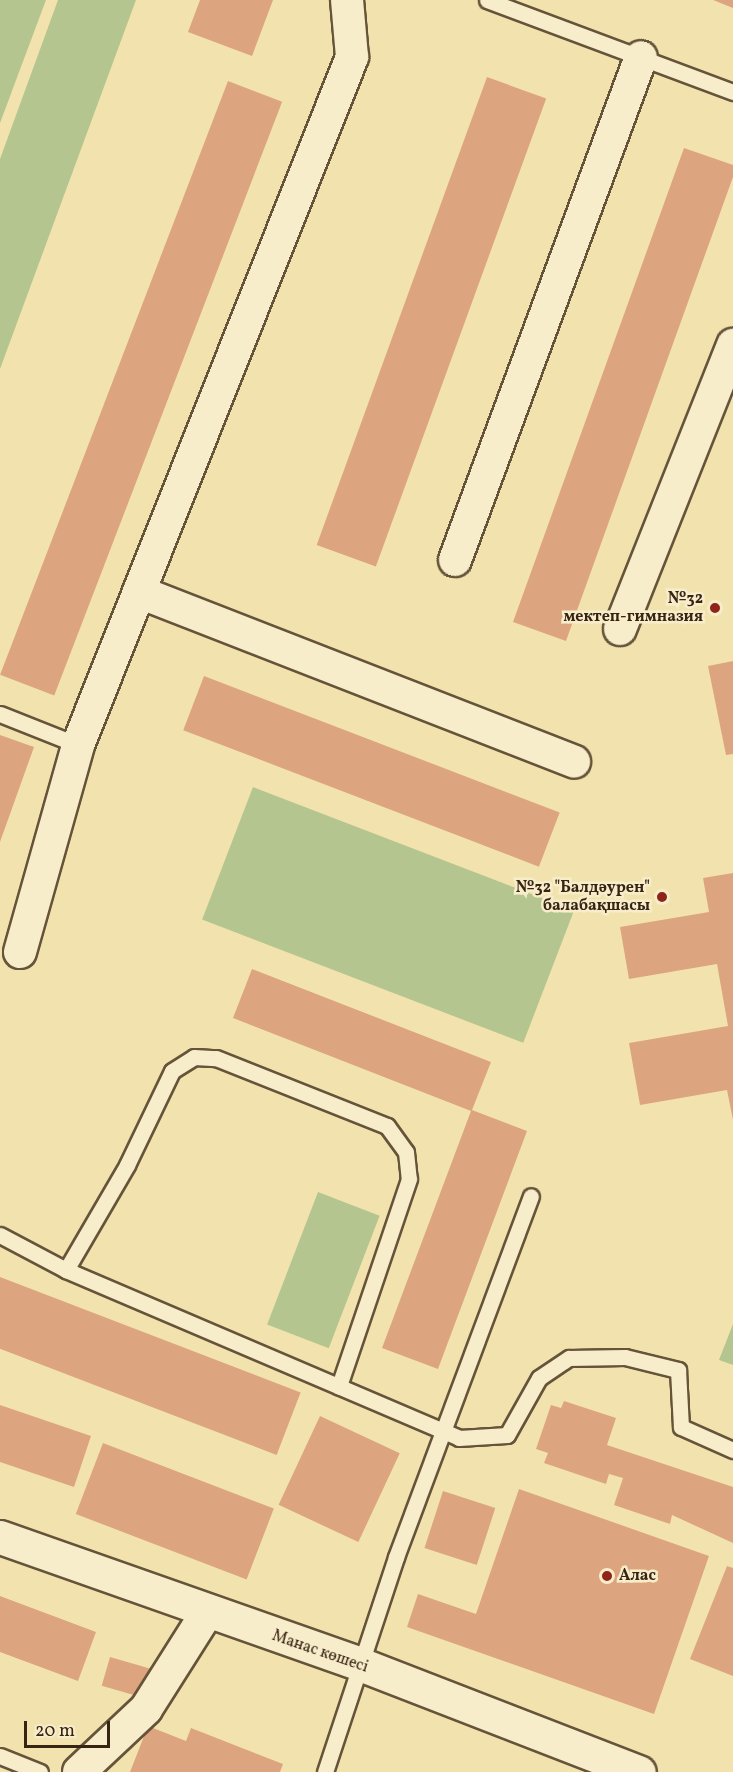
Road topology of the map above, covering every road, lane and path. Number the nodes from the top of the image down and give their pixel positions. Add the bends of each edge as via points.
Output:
1 (347, 0) edge
2 (488, 0) edge
3 (641, 57) junction
4 (733, 92) edge
5 (733, 345) edge
6 (455, 560) dead end
7 (139, 592) junction
8 (620, 629) dead end
9 (0, 714) edge
10 (78, 745) junction
11 (574, 762) dead end
12 (20, 952) dead end
13 (531, 1196) dead end
14 (0, 1235) edge
15 (66, 1270) junction
16 (339, 1386) junction
17 (446, 1431) junction
18 (733, 1450) edge
19 (0, 1538) edge
20 (206, 1614) junction
21 (360, 1664) junction
22 (0, 1756) edge
23 (40, 1772) edge
24 (79, 1772) edge
25 (325, 1772) edge
26 (639, 1772) edge

1 - 7 street via 352,57
2 - 3 lane
3 - 4 lane
3 - 6 street
5 - 8 street
7 - 10 street
7 - 11 street
9 - 10 lane
10 - 12 street
13 - 17 lane
14 - 15 lane
15 - 16 lane
15 - 16 lane via 128,1165 172,1071 194,1057 216,1058 387,1126 406,1152 409,1179
16 - 17 lane
17 - 18 lane via 459,1438 507,1435 539,1378 569,1358 626,1357 678,1370 681,1427
17 - 21 lane
19 - 20 street, Манас көшесі
20 - 21 street, Манас көшесі
20 - 24 street via 146,1709
21 - 25 lane
21 - 26 street, Манас көшесі
22 - 23 lane

